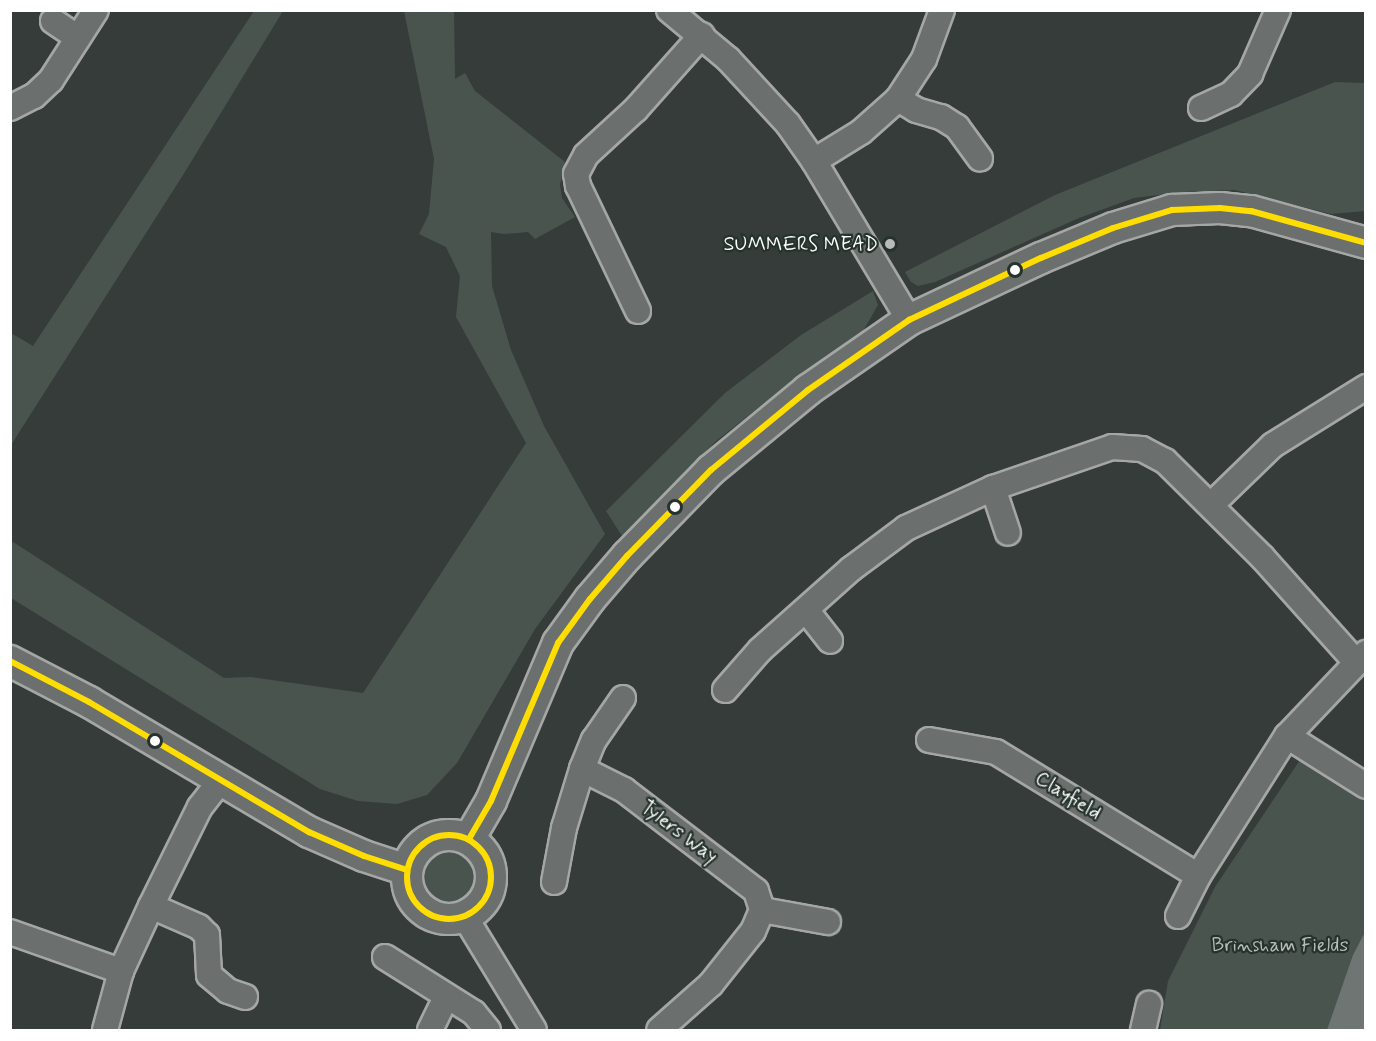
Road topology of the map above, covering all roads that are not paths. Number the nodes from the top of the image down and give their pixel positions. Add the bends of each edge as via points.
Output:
1 (96, 10) edge
2 (669, 10) edge
3 (942, 10) edge
4 (1278, 10) edge
5 (53, 21) dead end
6 (702, 35) junction
7 (78, 38) junction
8 (898, 99) junction
9 (10, 108) edge
10 (1200, 108) dead end
11 (980, 159) dead end
12 (814, 161) junction
13 (1365, 243) edge
14 (638, 310) dead end
15 (909, 320) junction
16 (1365, 387) edge
17 (993, 488) junction
18 (1211, 505) junction
19 (1008, 533) dead end
20 (806, 610) junction
21 (830, 641) dead end
22 (1361, 657) edge
23 (12, 663) edge
24 (724, 690) dead end
25 (624, 698) dead end
26 (1287, 736) junction
27 (929, 740) dead end
28 (582, 769) junction
29 (220, 781) junction
30 (1365, 786) edge
31 (469, 839) junction
32 (407, 870) junction
33 (1198, 876) junction
34 (554, 882) dead end
35 (151, 906) junction
36 (762, 910) junction
37 (1178, 916) dead end
38 (465, 917) junction
39 (828, 922) dead end
40 (10, 932) edge
41 (385, 957) dead end
42 (121, 971) junction
43 (245, 997) dead end
44 (446, 997) junction
45 (1149, 1004) dead end
46 (105, 1030) edge
47 (430, 1030) edge
48 (488, 1030) edge
49 (534, 1030) edge
50 (659, 1030) edge
51 (1143, 1030) edge

1 - 7 street
2 - 6 street
3 - 8 street via 924,59
4 - 10 street via 1250,74 1231,94
5 - 7 street
6 - 12 street via 763,95
6 - 14 street via 636,109 586,155 576,174 578,186
7 - 9 street via 42,89
8 - 11 street via 957,127
8 - 12 street via 861,132
12 - 15 street
13 - 15 street via 1251,211 1172,210 1051,253
15 - 31 street via 808,390 711,470 590,599 558,643 491,801
16 - 18 street via 1273,445
17 - 18 street via 1112,447 1142,449 1165,461
17 - 19 street
17 - 20 street via 906,528 851,569
18 - 22 street
20 - 21 street
20 - 24 street via 759,650
22 - 26 street
23 - 29 street via 89,702
25 - 28 street via 594,740
26 - 30 street
26 - 33 street
27 - 33 street, Clayfield via 996,752
28 - 34 street via 564,828
28 - 36 street, Tylers Way via 624,790 756,891
29 - 32 street via 332,844
29 - 35 street via 200,807
31 - 32 street via 438,836 423,843
31 - 38 street via 489,863 491,879 488,895
32 - 38 street via 412,899 422,911 443,919
33 - 37 street
35 - 42 street
35 - 43 street via 199,927 207,935 209,975 228,991
36 - 39 street
36 - 50 street via 753,931 711,984
38 - 49 street
40 - 42 street
41 - 44 street
42 - 46 street
44 - 47 street
44 - 48 street via 474,1013
45 - 51 street

